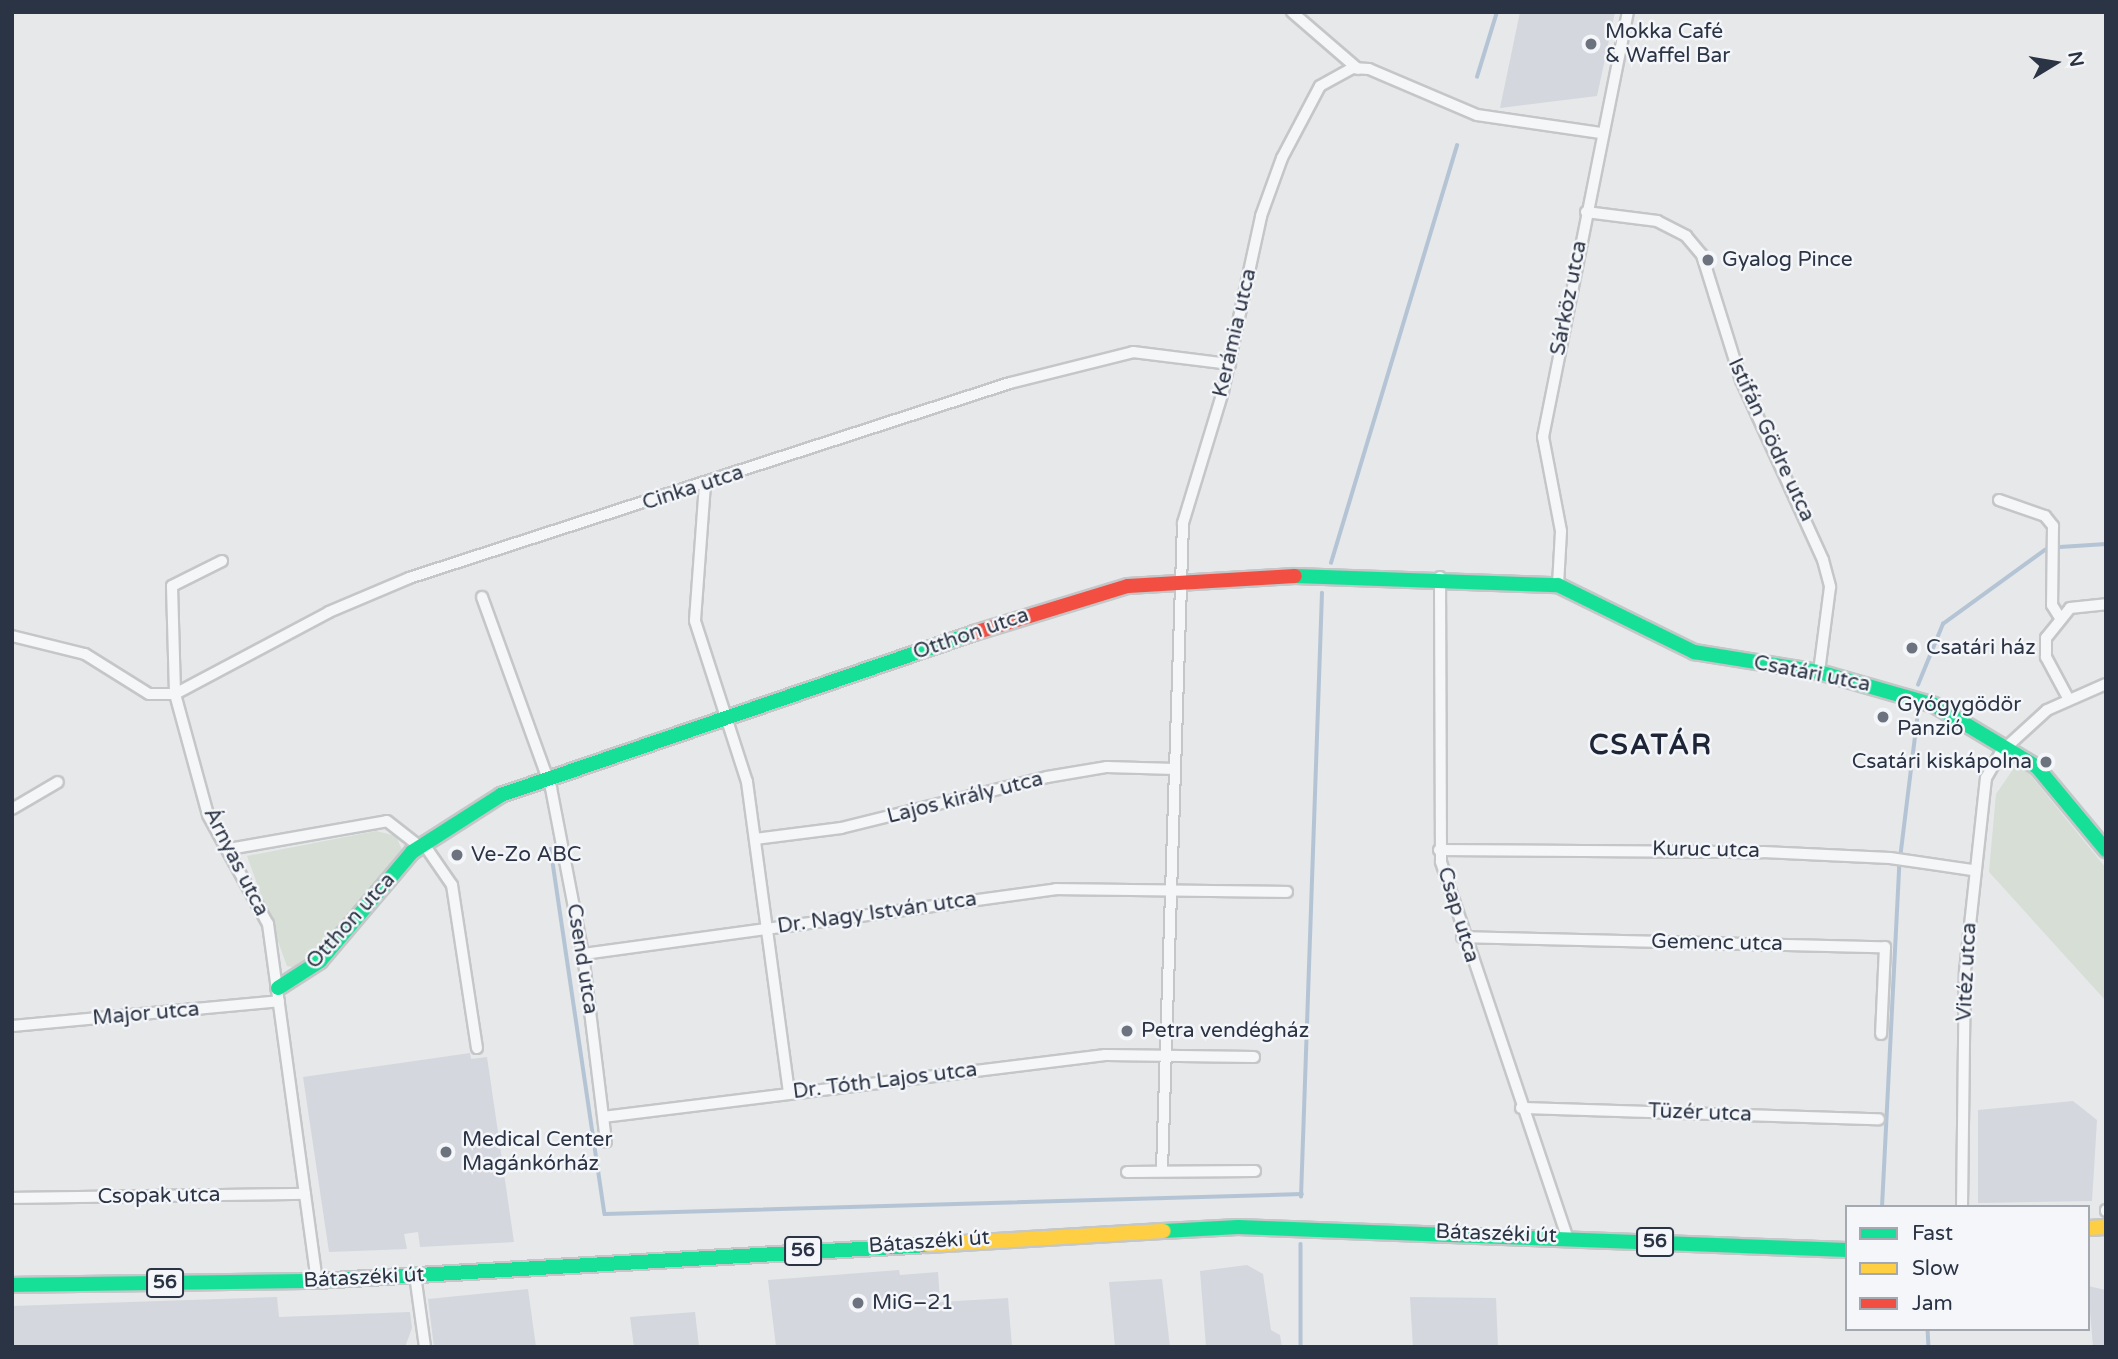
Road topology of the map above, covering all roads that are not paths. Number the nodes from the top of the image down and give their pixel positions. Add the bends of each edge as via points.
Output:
1 (1293, 12) edge
2 (1628, 12) edge
3 (1359, 69) junction
4 (1601, 133) junction
5 (1586, 212) junction
6 (1230, 364) junction
7 (705, 484) junction
8 (1999, 500) dead end
9 (222, 561) dead end
10 (1440, 577) junction
11 (1181, 580) junction
12 (1558, 585) junction
13 (482, 597) dead end
14 (2106, 604) edge
15 (2059, 616) junction
16 (12, 636) edge
17 (1819, 672) junction
18 (2106, 684) edge
19 (175, 694) junction
20 (2068, 698) junction
21 (728, 716) junction
22 (2008, 745) junction
23 (1175, 769) junction
24 (548, 777) junction
25 (58, 782) dead end
26 (12, 809) edge
27 (755, 839) junction
28 (421, 845) junction
29 (229, 849) junction
30 (1440, 850) junction
31 (2106, 850) edge
32 (1972, 870) junction
33 (1172, 886) junction
34 (1287, 892) dead end
35 (768, 928) junction
36 (1462, 937) junction
37 (583, 954) junction
38 (279, 995) junction
39 (12, 1026) edge
40 (1881, 1034) dead end
41 (477, 1048) dead end
42 (1168, 1054) junction
43 (1254, 1057) dead end
44 (789, 1092) junction
45 (1521, 1108) junction
46 (603, 1117) junction
47 (1879, 1119) dead end
48 (606, 1142) dead end
49 (1162, 1170) junction
50 (1255, 1171) dead end
51 (1127, 1172) dead end
52 (305, 1194) junction
53 (12, 1198) edge
54 (1962, 1205) edge
55 (1567, 1236) junction
56 (1845, 1250) edge
57 (415, 1276) junction
58 (317, 1281) junction
59 (12, 1285) edge
60 (425, 1347) edge

1 - 3 street
2 - 4 street, Sárköz utca
3 - 4 street via 1477,115
3 - 6 street, Kerámia utca via 1320,86 1282,158 1261,216
4 - 5 street, Sárköz utca
5 - 12 street, Sárköz utca via 1542,437 1561,531
5 - 17 street, Istifán Gödre utca via 1657,221 1686,236 1702,255 1741,380 1823,560 1830,587
6 - 7 street, Cinka utca via 1160,352 1104,354
6 - 11 street, Kerámia utca via 1183,523
7 - 19 street, Cinka utca via 409,578 329,612
7 - 21 street via 695,621
8 - 15 street via 2045,516 2053,526 2052,606
9 - 19 street, Árnyas utca via 172,586
10 - 11 street, Otthon utca
10 - 12 street, Otthon utca
10 - 30 street, Csap utca
11 - 21 street, Otthon utca via 1128,586 1048,608
11 - 23 street, Kerámia utca
12 - 17 street, Csatári utca via 1694,652
13 - 24 street, Csend utca
14 - 15 street via 2070,608
15 - 20 street via 2046,638 2046,657
16 - 19 street via 85,654 149,694
17 - 22 street, Csatári utca via 1934,705
18 - 20 street, Vitéz utca
19 - 29 street, Árnyas utca via 208,815
20 - 22 street, Vitéz utca
21 - 24 street, Otthon utca
21 - 27 street
22 - 31 street, Csatári utca via 2065,795
22 - 32 street, Vitéz utca via 1986,778
23 - 27 street, Lajos király utca via 1107,767 1047,776 841,828
23 - 33 street, Kerámia utca
24 - 28 street, Otthon utca via 481,804
24 - 37 street, Csend utca
25 - 26 street
27 - 35 street
28 - 29 street via 387,821
28 - 38 street, Otthon utca via 320,961
28 - 41 street via 452,885
29 - 38 street, Árnyas utca via 261,903
30 - 32 street, Kuruc utca via 1534,846 1889,858
30 - 36 street, Csap utca
32 - 54 street, Vitéz utca
33 - 34 street
33 - 35 street, Dr. Nagy István utca via 1056,889
33 - 42 street, Kerámia utca
35 - 37 street, Dr. Nagy István utca
35 - 44 street
36 - 40 street, Gemenc utca via 1885,947
36 - 45 street, Csap utca
37 - 46 street, Csend utca
38 - 39 street, Major utca
38 - 52 street, Árnyas utca
42 - 43 street
42 - 44 street, Dr. Tóth Lajos utca via 1105,1055
42 - 49 street, Kerámia utca
44 - 46 street, Dr. Tóth Lajos utca
45 - 47 street, Tüzér utca
45 - 55 street, Csap utca
46 - 48 street, Csend utca
49 - 50 street
49 - 51 street
52 - 53 street, Csopak utca
52 - 58 street, Árnyas utca
55 - 56 street, Bátaszéki út / 56
55 - 57 street, Bátaszéki út / 56 via 1289,1226 1084,1232
57 - 58 street, Bátaszéki út / 56
57 - 60 street
58 - 59 street, Bátaszéki út / 56

